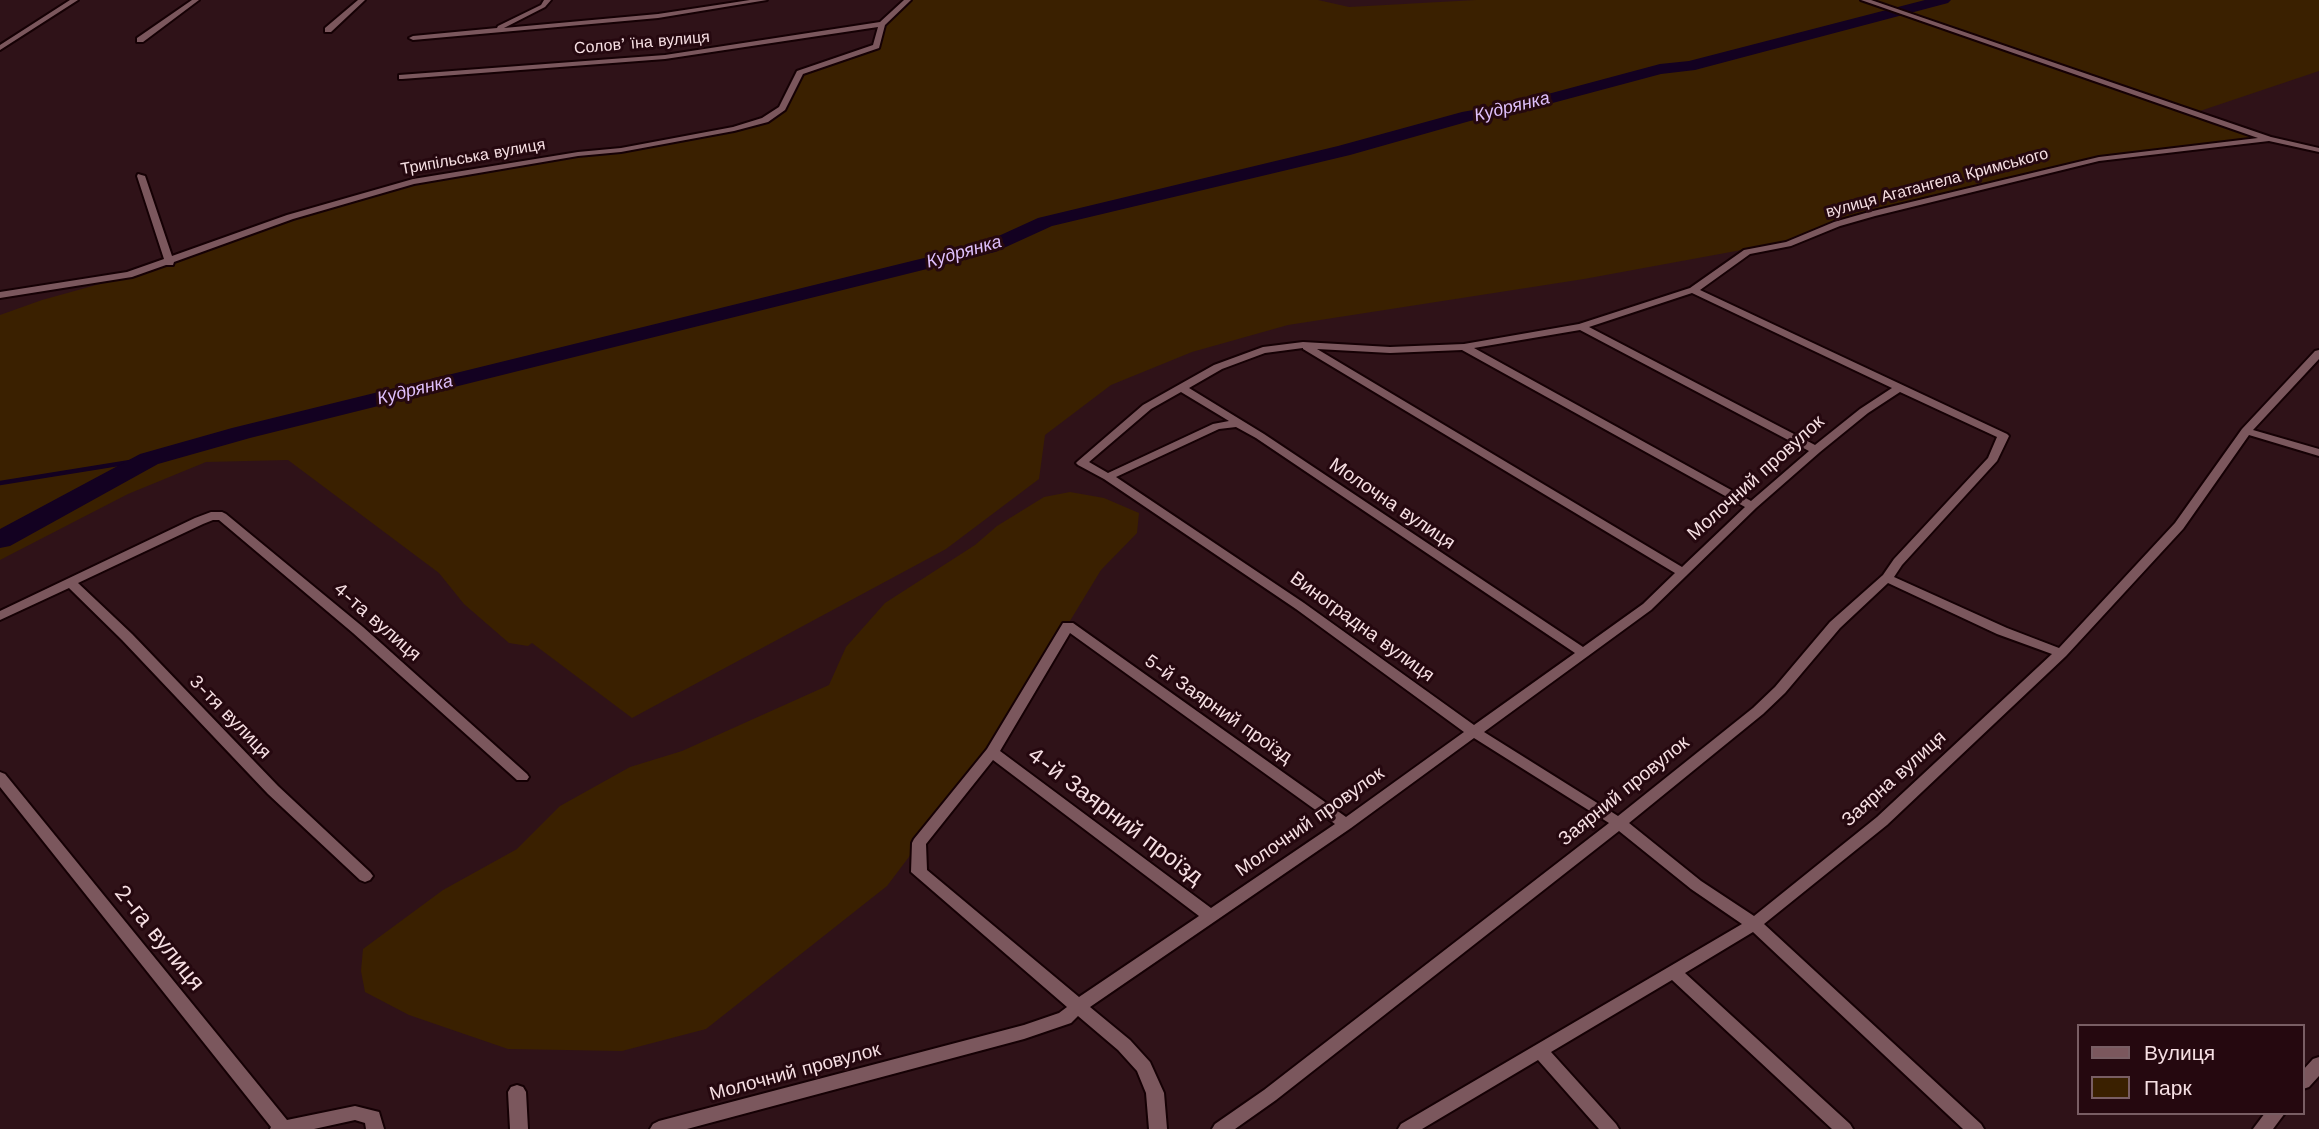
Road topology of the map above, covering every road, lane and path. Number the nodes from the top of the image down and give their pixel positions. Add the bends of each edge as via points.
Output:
1 (75, 0) edge
2 (196, 0) edge
3 (362, 0) edge
4 (548, 0) edge
5 (764, 0) edge
6 (908, 0) edge
7 (1864, 0) edge
8 (883, 24) junction
9 (328, 30) dead end
10 (492, 30) junction
11 (414, 37) dead end
12 (140, 40) dead end
13 (0, 48) edge
14 (402, 77) dead end
15 (2269, 139) junction
16 (2319, 150) edge
17 (141, 176) dead end
18 (170, 262) junction
19 (1693, 290) junction
20 (0, 295) edge
21 (1581, 327) junction
22 (1303, 345) junction
23 (1464, 347) junction
24 (2319, 353) edge
25 (1180, 387) junction
26 (1899, 388) junction
27 (1242, 426) junction
28 (2245, 431) junction
29 (1815, 450) junction
30 (2319, 453) edge
31 (1082, 463) joint
32 (1108, 477) junction
33 (1752, 506) junction
34 (1684, 573) junction
35 (1886, 578) junction
36 (69, 582) junction
37 (0, 616) edge
38 (1584, 653) junction
39 (2061, 653) junction
40 (1474, 732) junction
41 (992, 752) junction
42 (0, 777) edge
43 (522, 778) dead end
44 (1619, 823) junction
45 (1346, 824) junction
46 (919, 843) joint
47 (365, 876) dead end
48 (1210, 916) junction
49 (1754, 924) junction
50 (1675, 973) junction
51 (1079, 1006) junction
52 (1541, 1052) junction
53 (2319, 1064) edge
54 (2305, 1080) edge
55 (517, 1092) dead end
56 (2274, 1115) edge
57 (281, 1128) edge
58 (375, 1129) edge
59 (519, 1129) edge
60 (659, 1129) edge
61 (1157, 1129) edge
62 (1221, 1129) edge
63 (1407, 1129) edge
64 (1610, 1129) edge
65 (1844, 1129) edge
66 (1975, 1129) edge
67 (2262, 1129) edge

1 - 13 street
2 - 12 street
3 - 9 street
4 - 10 street
5 - 10 street via 658,16
6 - 8 street, Трипільська вулиця
7 - 15 street
8 - 14 street, Соловʼїна вулиця via 665,57
8 - 18 street, Трипільська вулиця via 876,46 800,73 782,108 765,120 621,150 413,182 290,217
10 - 11 street
15 - 16 street
15 - 19 street, вулиця Агатангела Кримського via 2099,159 1872,214 1788,244 1747,252
17 - 18 street
18 - 20 street, Трипільська вулиця via 129,275
19 - 21 street, вулиця Агатангела Кримського
19 - 26 street
21 - 23 street, вулиця Агатангела Кримського
21 - 29 street
22 - 23 street, вулиця Агатангела Кримського via 1390,350
22 - 25 street, вулиця Агатангела Кримського via 1246,355
22 - 34 street
23 - 33 street
24 - 28 street, Заярна вулиця
25 - 27 street, Молочна вулиця
25 - 31 street, вулиця Агатангела Кримського via 1119,428
26 - 29 street, Молочний провулок
26 - 35 street, Заярний провулок via 2003,436 1993,459
27 - 32 street via 1217,426
27 - 38 street, Молочна вулиця
28 - 30 street
28 - 39 street, Заярна вулиця via 2179,526
29 - 33 street, Молочний провулок
31 - 32 street, Виноградна вулиця
32 - 40 street, Виноградна вулиця via 1300,606
33 - 34 street, Молочний провулок
34 - 38 street, Молочний провулок
35 - 39 street
35 - 44 street, Заярний провулок via 1835,625 1773,697
36 - 37 street
36 - 43 street, 4-та вулиця via 220,515 445,706
36 - 47 street, 3-тя вулиця via 272,790
38 - 40 street, Молочний провулок
39 - 49 street, Заярна вулиця via 1882,821
40 - 44 street, Виноградна вулиця
40 - 45 street, Молочний провулок
41 - 45 street, 5-й Заярний проїзд via 1068,626
41 - 46 street
41 - 48 street, 4-й Заярний проїзд
42 - 57 street, 2-га вулиця
44 - 49 street, Виноградна вулиця via 1696,885
44 - 62 street, Заярний провулок via 1270,1096
45 - 48 street, Молочний провулок
46 - 51 street via 919,872
48 - 51 street, Молочний провулок
49 - 50 street, Заярна вулиця
49 - 66 street, Виноградна вулиця
50 - 52 street, Заярна вулиця
50 - 65 street
51 - 60 street, Молочний провулок via 1065,1018 1024,1032
51 - 61 street via 1144,1067 1155,1093
52 - 63 street, Заярна вулиця
52 - 64 street
53 - 54 street
55 - 59 street
56 - 67 street
57 - 58 street via 355,1113 373,1116

